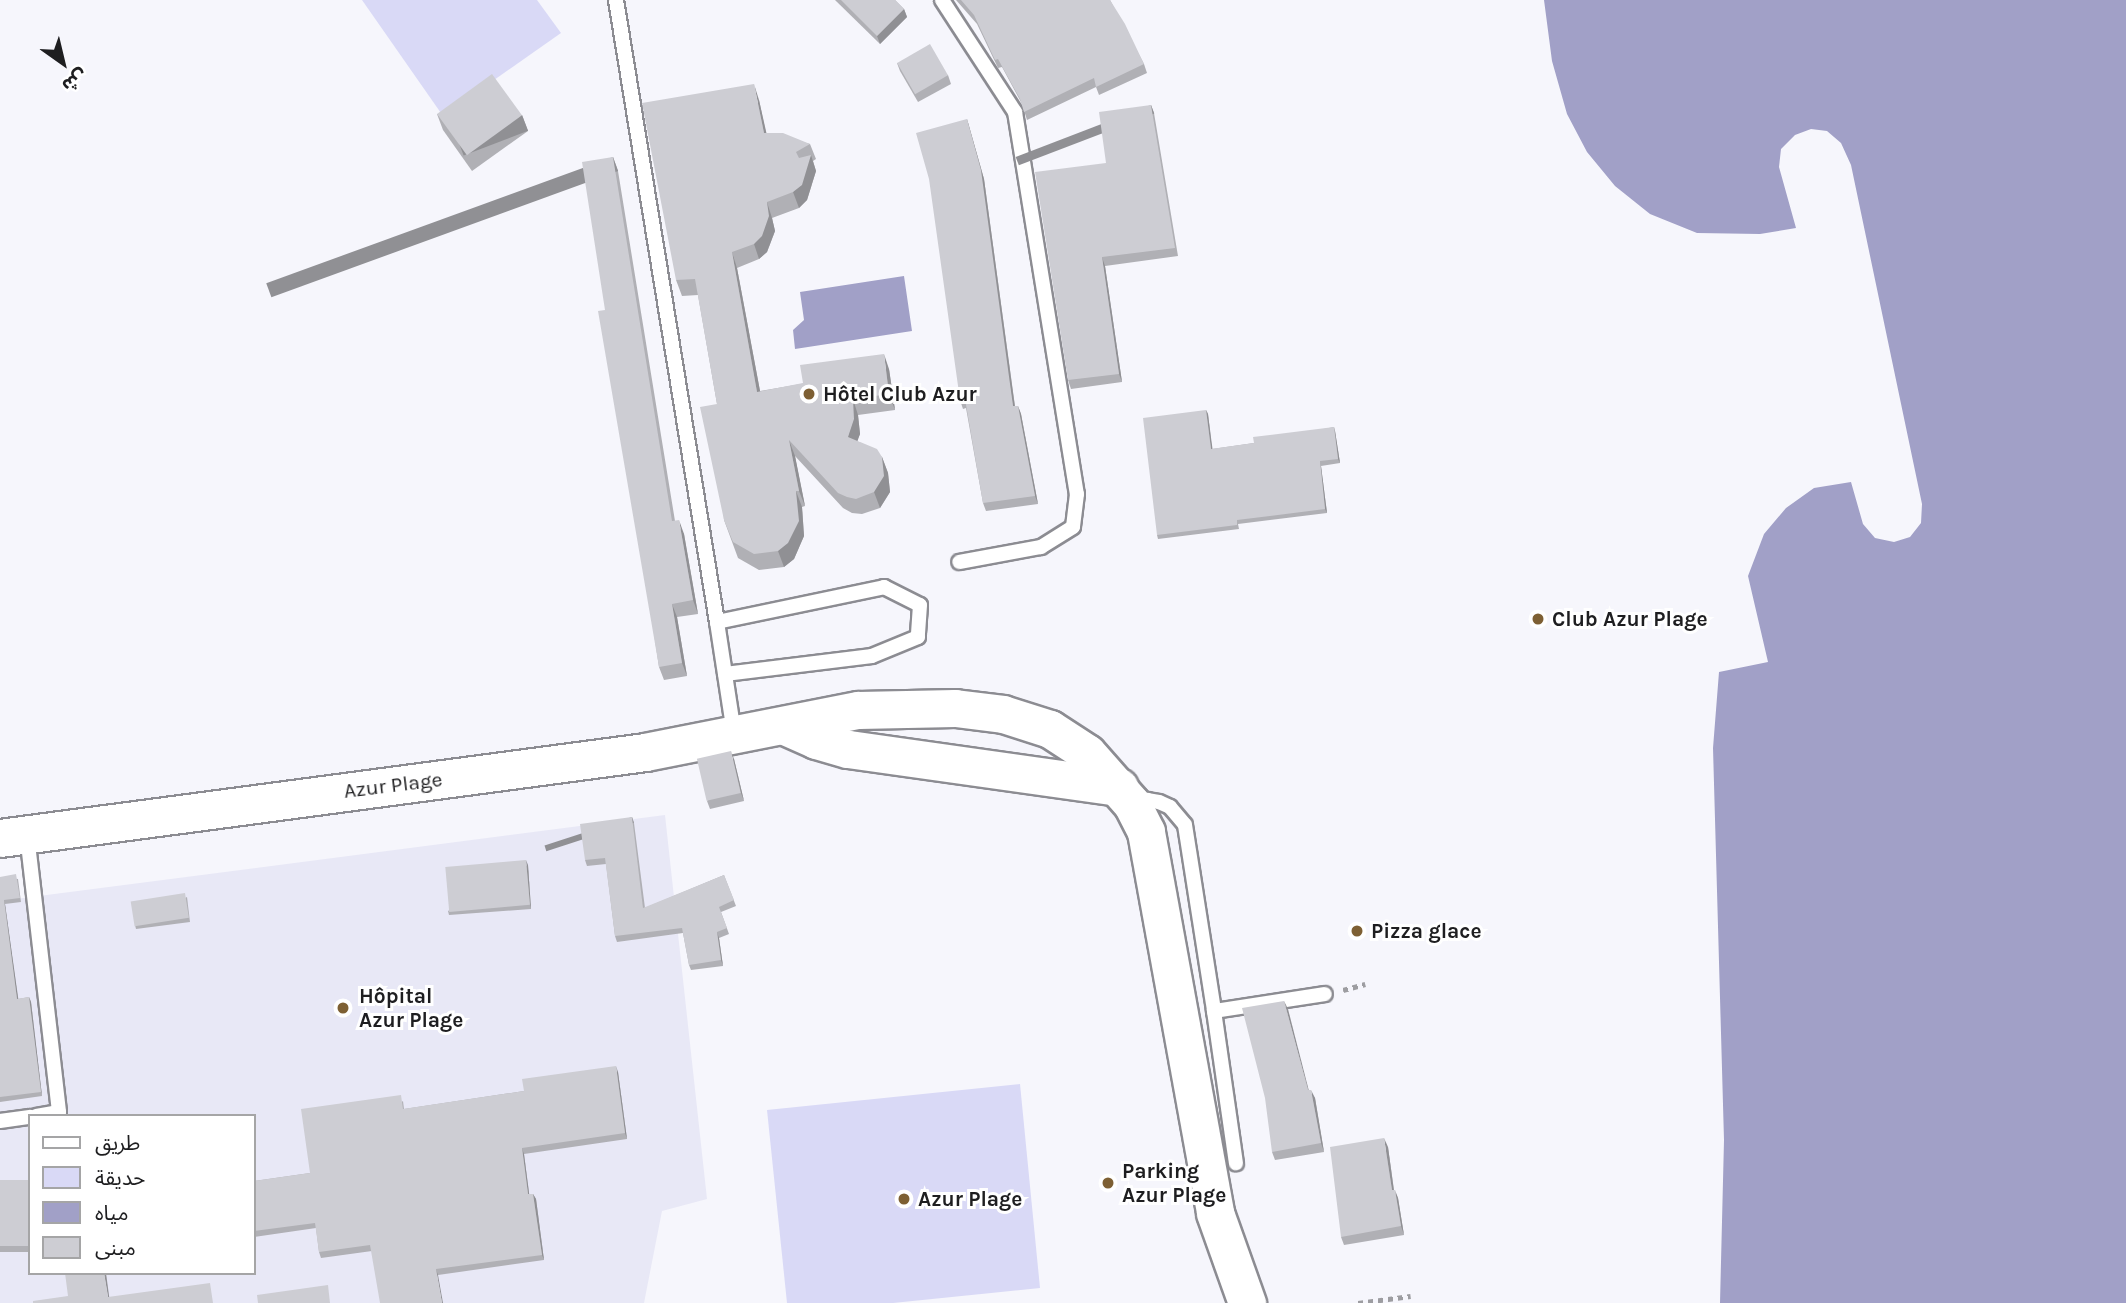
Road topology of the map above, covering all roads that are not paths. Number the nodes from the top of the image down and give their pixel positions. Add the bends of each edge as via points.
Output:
1 (616, 0) edge
2 (942, 0) edge
3 (960, 562) dead end
4 (716, 622) junction
5 (725, 674) junction
6 (785, 726) junction
7 (734, 735) junction
8 (1125, 796) junction
9 (14, 837) edge
10 (1325, 994) dead end
11 (1214, 1011) junction
12 (48, 1114) edge
13 (28, 1117) edge
14 (0, 1121) edge
15 (1237, 1163) dead end
16 (1247, 1303) edge

1 - 4 lane
2 - 3 lane via 1016,112 1077,494 1073,527 1041,547
4 - 5 lane
4 - 5 lane via 884,587 920,605 918,637 872,656
5 - 7 lane
6 - 7 street, Azur Plage
6 - 8 street via 848,749
6 - 8 street, Azur Plage via 886,708 955,708 1003,714 1050,729 1087,753
7 - 9 street, Azur Plage via 645,752
8 - 11 lane via 1170,807 1185,825
8 - 16 street, Azur Plage via 1147,841 1215,1213
9 - 12 lane via 59,1112
10 - 11 lane
11 - 15 lane
13 - 14 lane

